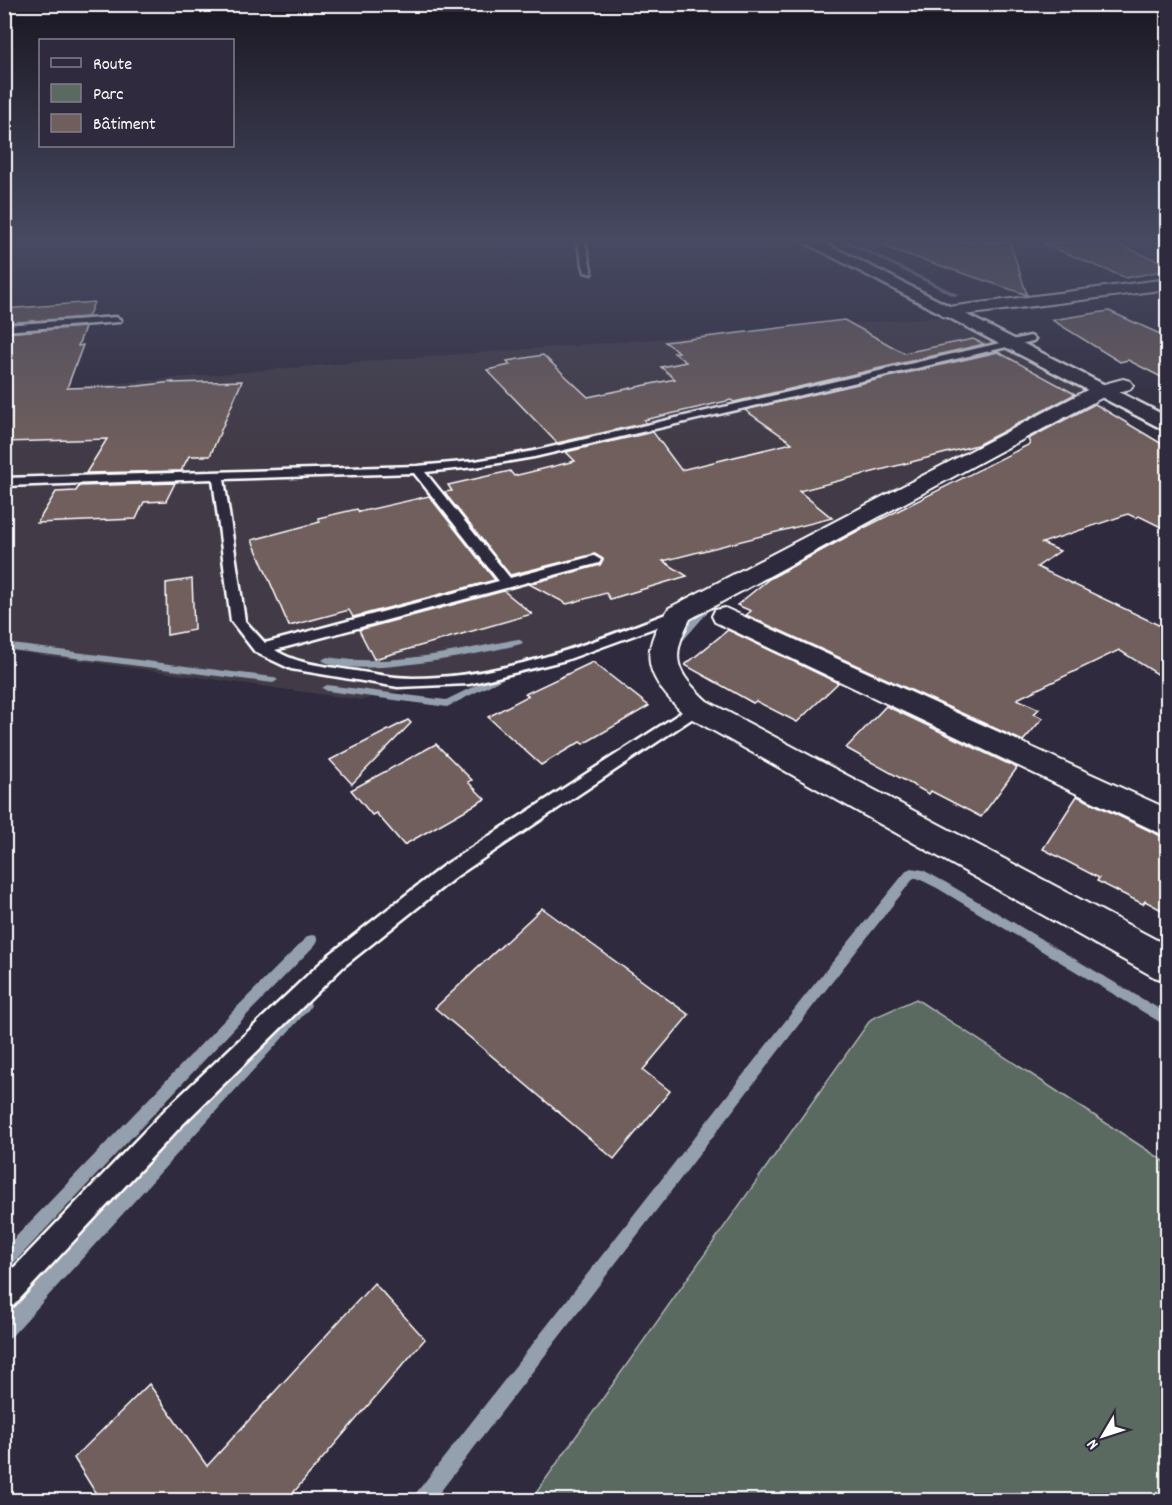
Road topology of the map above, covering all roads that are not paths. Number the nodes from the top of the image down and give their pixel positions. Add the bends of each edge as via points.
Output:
1 (948, 312) edge
2 (976, 312) edge
3 (116, 320) dead end
4 (4, 328) edge
5 (1030, 339) junction
6 (1007, 344) junction
7 (1111, 388) junction
8 (1167, 408) edge
9 (1167, 426) edge
10 (417, 469) junction
11 (218, 476) junction
12 (4, 482) edge
13 (594, 560) dead end
14 (507, 583) junction
15 (679, 614) junction
16 (725, 616) dead end
17 (260, 649) junction
18 (696, 708) junction
19 (1167, 824) edge
20 (1167, 965) edge
21 (4, 1297) edge

1 - 6 main road
2 - 5 main road
3 - 4 lane
5 - 6 lane
5 - 7 main road
6 - 7 main road
6 - 10 lane via 534,454
7 - 8 main road
7 - 9 main road
7 - 15 street
10 - 11 lane
10 - 14 lane
11 - 12 lane
11 - 17 lane via 238,621
13 - 14 lane
14 - 17 lane
15 - 17 lane via 564,656 465,680 407,684 302,668
15 - 18 street via 666,637 662,661 672,686
16 - 19 street
18 - 20 street
18 - 21 lane via 450,871 336,961 173,1118

